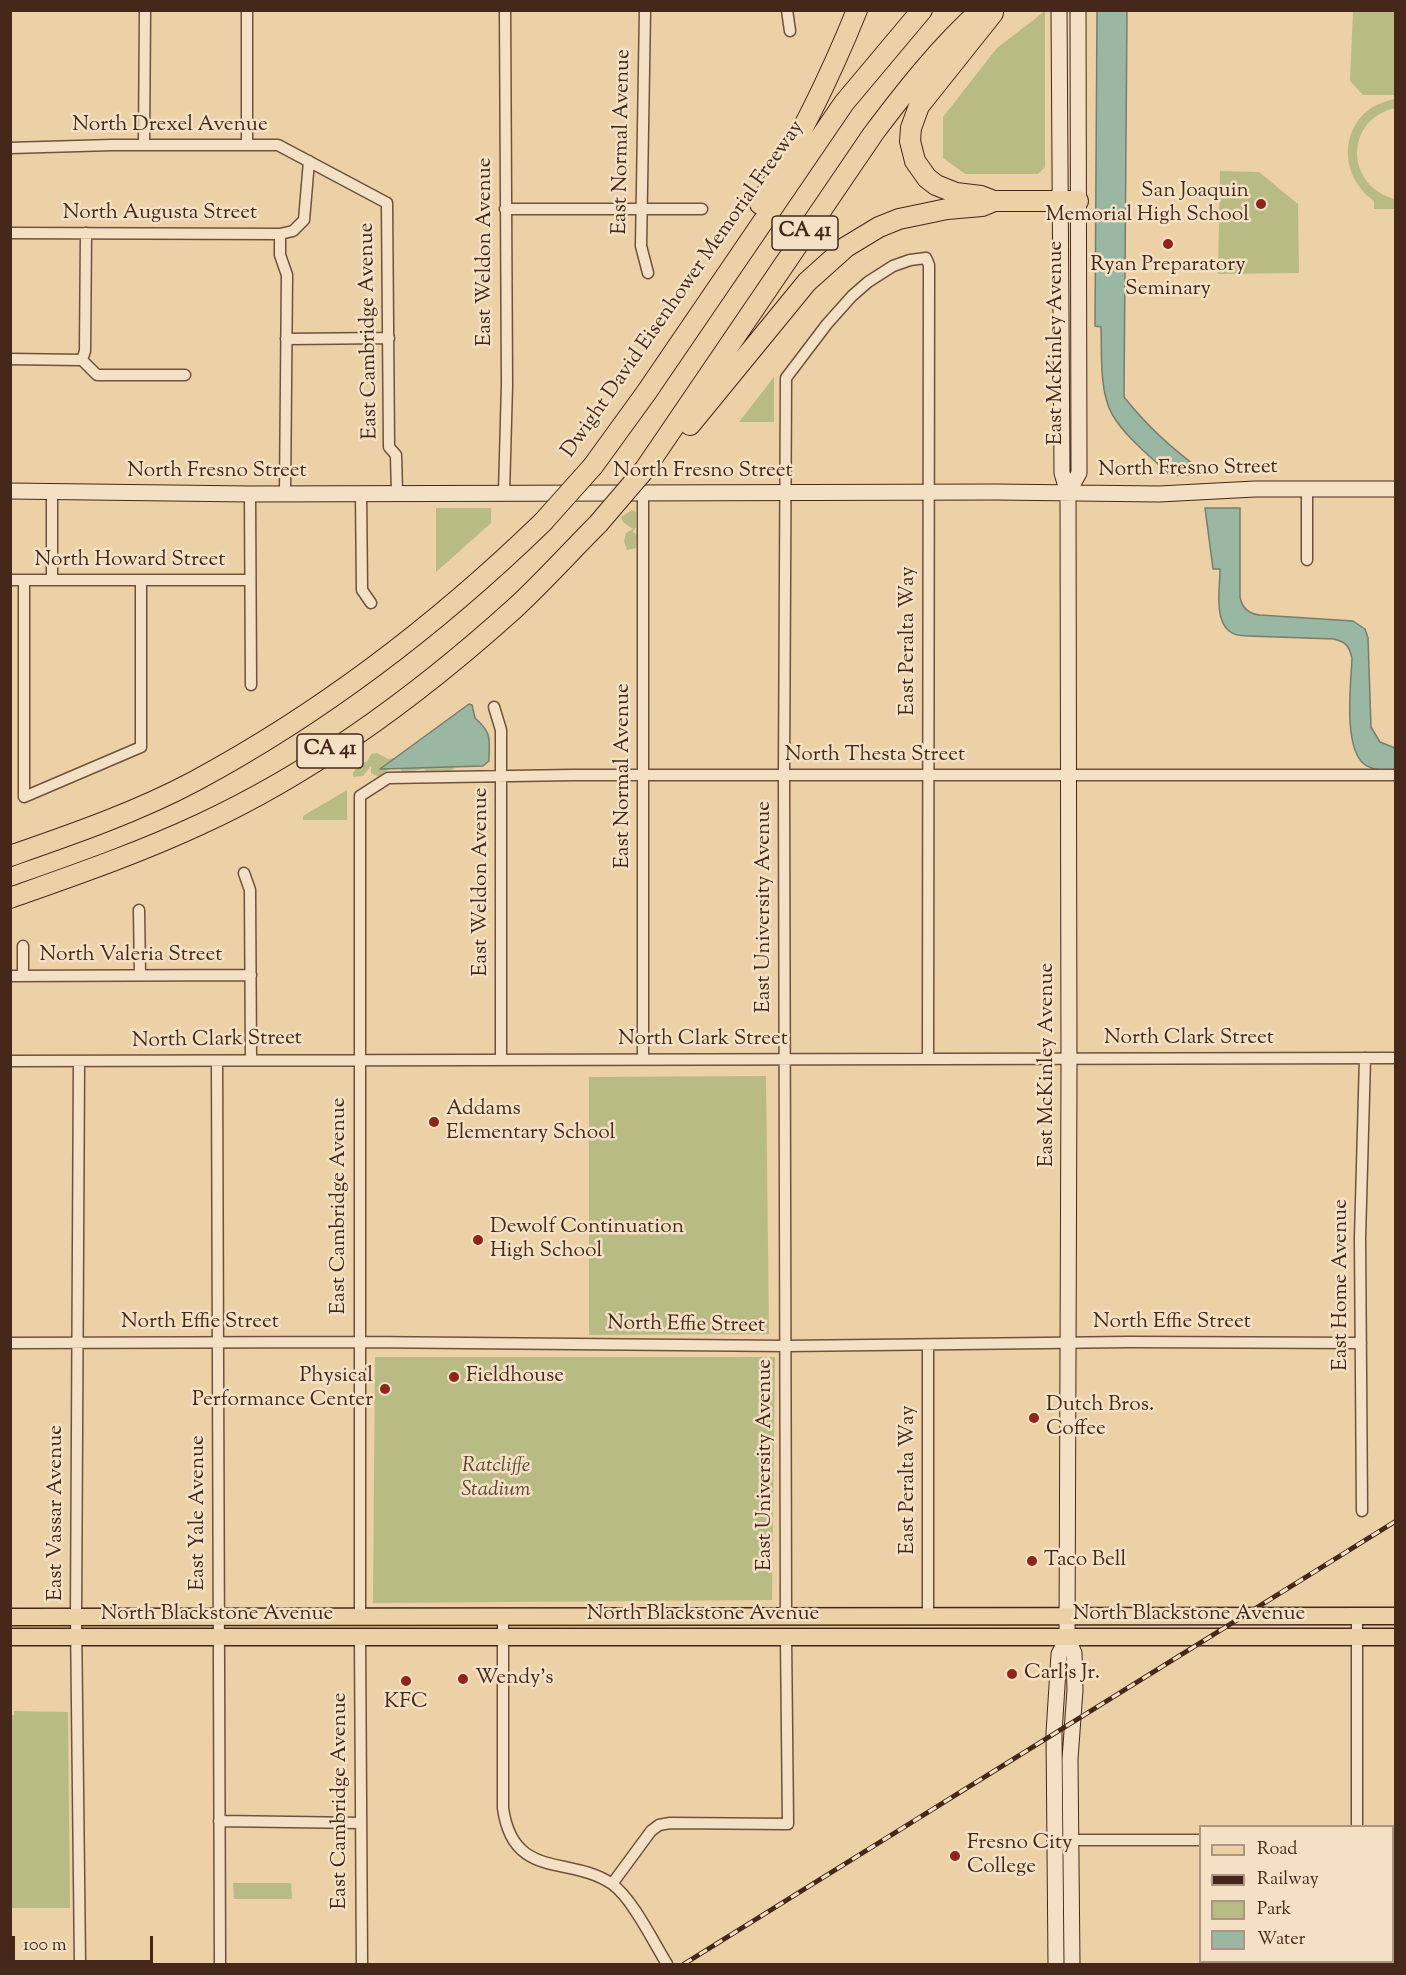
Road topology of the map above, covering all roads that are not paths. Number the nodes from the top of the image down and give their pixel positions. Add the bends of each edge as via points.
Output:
1 (145, 10) edge
2 (247, 10) edge
3 (504, 10) edge
4 (645, 10) edge
5 (787, 10) edge
6 (857, 10) edge
7 (922, 10) edge
8 (981, 10) edge
9 (995, 10) edge
10 (1059, 10) edge
11 (1078, 10) edge
12 (790, 31) dead end
13 (144, 145) junction
14 (247, 145) junction
15 (10, 148) edge
16 (309, 161) junction
17 (994, 201) junction
18 (1069, 201) junction
19 (387, 203) joint
20 (505, 209) junction
21 (643, 209) junction
22 (702, 209) dead end
23 (10, 233) edge
24 (86, 233) junction
25 (280, 234) junction
26 (648, 273) dead end
27 (389, 338) junction
28 (286, 339) junction
29 (10, 359) edge
30 (82, 360) junction
31 (184, 375) dead end
32 (786, 378) joint
33 (646, 393) junction
34 (645, 469) junction
35 (1307, 489) junction
36 (1395, 489) edge
37 (10, 491) edge
38 (52, 492) junction
39 (504, 492) junction
40 (929, 492) junction
41 (285, 493) junction
42 (361, 493) junction
43 (397, 493) junction
44 (644, 493) junction
45 (785, 493) junction
46 (1068, 493) junction
47 (250, 494) junction
48 (1307, 560) dead end
49 (10, 580) edge
50 (24, 580) junction
51 (52, 580) junction
52 (250, 580) junction
53 (141, 581) junction
54 (371, 603) dead end
55 (250, 685) dead end
56 (494, 707) dead end
57 (643, 775) junction
58 (784, 775) junction
59 (927, 775) junction
60 (1068, 775) junction
61 (1395, 775) edge
62 (501, 776) junction
63 (360, 796) joint
64 (10, 856) edge
65 (243, 873) dead end
66 (10, 898) edge
67 (139, 910) dead end
68 (23, 946) dead end
69 (23, 975) junction
70 (140, 975) junction
71 (251, 975) junction
72 (10, 976) edge
73 (1365, 1058) junction
74 (1395, 1058) edge
75 (359, 1059) junction
76 (501, 1059) junction
77 (644, 1059) junction
78 (928, 1059) junction
79 (1069, 1059) junction
80 (217, 1060) junction
81 (251, 1060) junction
82 (785, 1060) junction
83 (10, 1061) edge
84 (79, 1062) junction
85 (218, 1342) junction
86 (361, 1342) junction
87 (1068, 1342) junction
88 (10, 1343) edge
89 (1361, 1343) junction
90 (78, 1344) junction
91 (928, 1345) junction
92 (786, 1346) junction
93 (1362, 1511) dead end
94 (461, 1616) junction
95 (928, 1616) junction
96 (1357, 1616) junction
97 (1395, 1616) edge
98 (10, 1617) edge
99 (76, 1617) junction
100 (219, 1617) junction
101 (360, 1617) junction
102 (503, 1617) junction
103 (786, 1617) junction
104 (896, 1617) junction
105 (1067, 1617) junction
106 (10, 1637) edge
107 (219, 1637) junction
108 (1357, 1637) junction
109 (1395, 1637) edge
110 (76, 1638) junction
111 (289, 1638) junction
112 (360, 1638) junction
113 (503, 1638) junction
114 (710, 1638) junction
115 (786, 1638) junction
116 (813, 1638) junction
117 (1067, 1638) junction
118 (1054, 1761) junction
119 (219, 1821) junction
120 (361, 1822) junction
121 (1357, 1825) edge
122 (1071, 1840) junction
123 (1199, 1840) edge
124 (1055, 1842) junction
125 (612, 1884) junction
126 (80, 1965) edge
127 (220, 1965) edge
128 (363, 1965) edge
129 (667, 1965) edge
130 (1056, 1965) edge
131 (1064, 1965) edge
132 (1072, 1965) edge

1 - 13 street
2 - 14 street
3 - 20 street, East Weldon Avenue
4 - 21 street, East Normal Avenue
5 - 12 street
6 - 33 highway via 798,138
7 - 33 highway, Dwight David Eisenhower Memorial Freeway / CA 41 via 844,103
8 - 34 highway, CA 41 via 906,91 873,134
9 - 17 highway via 919,106 910,141 915,161 936,185
10 - 18 main road, East McKinley Avenue
11 - 18 main road, East McKinley Avenue
13 - 14 street, North Drexel Avenue
13 - 15 street, North Drexel Avenue
14 - 16 street, North Drexel Avenue via 278,145
16 - 19 street, North Drexel Avenue
16 - 25 street via 304,220 293,231
17 - 18 highway
17 - 34 highway via 899,219 846,247 807,282 691,424
18 - 46 main road, East McKinley Avenue via 1062,473
19 - 27 street, East Cambridge Avenue
20 - 21 street
20 - 39 street, East Weldon Avenue
21 - 22 street
21 - 26 street, East Normal Avenue via 641,246
23 - 24 street, North Augusta Street
24 - 25 street, North Augusta Street
24 - 30 street via 86,351
25 - 28 street, North Augusta Street via 279,255 286,275
27 - 28 street
27 - 43 street, East Cambridge Avenue via 389,447 396,455
28 - 41 street, North Augusta Street
29 - 30 street
30 - 31 street via 97,375
32 - 40 street, East Peralta Way via 827,324 868,282 893,266 926,258
32 - 45 street, East University Avenue
33 - 64 highway, Dwight David Eisenhower Memorial Freeway / CA 41, bridge via 593,466 543,522 497,566 386,658 256,746 194,782 131,811
34 - 66 highway, CA 41, bridge via 598,524 516,607 382,715 290,777 201,824 115,861
35 - 36 main road, North Fresno Street
35 - 46 main road, North Fresno Street
35 - 48 street
37 - 38 main road, North Fresno Street
38 - 47 main road, North Fresno Street
38 - 51 street
39 - 43 main road, North Fresno Street
39 - 44 main road, North Fresno Street
40 - 45 main road, North Fresno Street
40 - 46 main road, North Fresno Street
40 - 59 street, East Peralta Way
41 - 42 main road, North Fresno Street
41 - 47 main road, North Fresno Street
42 - 43 main road, North Fresno Street
42 - 54 street via 362,590
44 - 45 main road, North Fresno Street
44 - 57 street, East Normal Avenue
45 - 58 street, East University Avenue
46 - 60 main road, East McKinley Avenue
47 - 52 street
49 - 50 street, North Howard Street
50 - 51 street, North Howard Street
50 - 53 street via 24,797 141,747
51 - 53 street, North Howard Street
52 - 53 street, North Howard Street
52 - 55 street
56 - 62 street, East Weldon Avenue via 501,730
57 - 58 street, North Thesta Street
57 - 62 street, North Thesta Street
57 - 77 street, East Normal Avenue
58 - 59 street, North Thesta Street
58 - 82 street, East University Avenue
59 - 60 street, North Thesta Street
59 - 78 street, East Peralta Way
60 - 61 street, North Thesta Street
60 - 79 main road, East McKinley Avenue
62 - 63 street, North Thesta Street via 388,778
62 - 76 street, East Weldon Avenue
63 - 75 street, East Cambridge Avenue
65 - 71 street via 250,890
67 - 70 street
68 - 69 street
69 - 70 street, North Valeria Street
69 - 72 street, North Valeria Street
70 - 71 street, North Valeria Street
71 - 81 street
73 - 74 street, North Clark Street
73 - 79 street, North Clark Street
73 - 89 street, East Home Avenue
75 - 76 street, North Clark Street
75 - 81 street, North Clark Street
75 - 86 street, East Cambridge Avenue
76 - 77 street, North Clark Street
77 - 82 street, North Clark Street
78 - 79 street, North Clark Street
78 - 82 street, North Clark Street
79 - 87 main road, East McKinley Avenue
80 - 81 street, North Clark Street
80 - 84 street, North Clark Street
80 - 85 street, East Yale Avenue
82 - 92 street, East University Avenue
83 - 84 street, North Clark Street
84 - 90 street, East Vassar Avenue
85 - 86 street, North Effie Street
85 - 90 street, North Effie Street
85 - 100 street, East Yale Avenue
86 - 92 street, North Effie Street
86 - 101 street, East Cambridge Avenue
87 - 89 street, North Effie Street
87 - 91 street, North Effie Street
87 - 105 main road, East McKinley Avenue
88 - 90 street, North Effie Street
89 - 93 street, East Home Avenue
90 - 99 street, East Vassar Avenue
91 - 92 street, North Effie Street
91 - 95 street, East Peralta Way
92 - 103 street, East University Avenue
94 - 101 main road, North Blackstone Avenue
94 - 102 main road, North Blackstone Avenue
94 - 112 main road via 370,1627
95 - 104 main road, North Blackstone Avenue
95 - 105 main road, North Blackstone Avenue
95 - 116 main road via 916,1628
96 - 97 main road, North Blackstone Avenue
96 - 105 main road, North Blackstone Avenue
96 - 108 street
98 - 99 main road, North Blackstone Avenue
99 - 100 main road, North Blackstone Avenue
99 - 110 street, East Vassar Avenue
100 - 101 main road, North Blackstone Avenue
100 - 107 street, East Yale Avenue
101 - 111 main road via 355,1624 299,1629
102 - 103 main road, North Blackstone Avenue
102 - 113 street
103 - 104 main road, North Blackstone Avenue
103 - 114 main road via 771,1627 735,1628
104 - 115 main road via 794,1628
105 - 117 main road, East McKinley Avenue
106 - 110 main road, North Blackstone Avenue
107 - 110 main road, North Blackstone Avenue
107 - 111 main road, North Blackstone Avenue
107 - 119 street, East Yale Avenue
108 - 109 main road, North Blackstone Avenue
108 - 117 main road, North Blackstone Avenue
108 - 121 street
110 - 126 street, East Vassar Avenue
111 - 112 main road, North Blackstone Avenue
112 - 113 main road, North Blackstone Avenue
112 - 120 street, East Cambridge Avenue
113 - 114 main road, North Blackstone Avenue
113 - 125 street via 503,1808 508,1828 531,1857
114 - 115 main road, North Blackstone Avenue
115 - 116 main road, North Blackstone Avenue
115 - 125 street via 788,1824 659,1825
116 - 117 main road, North Blackstone Avenue
117 - 118 main road, East McKinley Avenue via 1059,1654
117 - 122 main road, East McKinley Avenue via 1074,1653 1075,1690 1070,1759
118 - 122 main road via 1061,1787 1065,1834
118 - 124 main road, East McKinley Avenue
119 - 120 street
119 - 127 street, East Yale Avenue
120 - 128 street, East Cambridge Avenue
122 - 123 street
122 - 132 main road, East McKinley Avenue
124 - 130 main road, East McKinley Avenue
124 - 131 main road via 1063,1894
125 - 129 street via 626,1897

